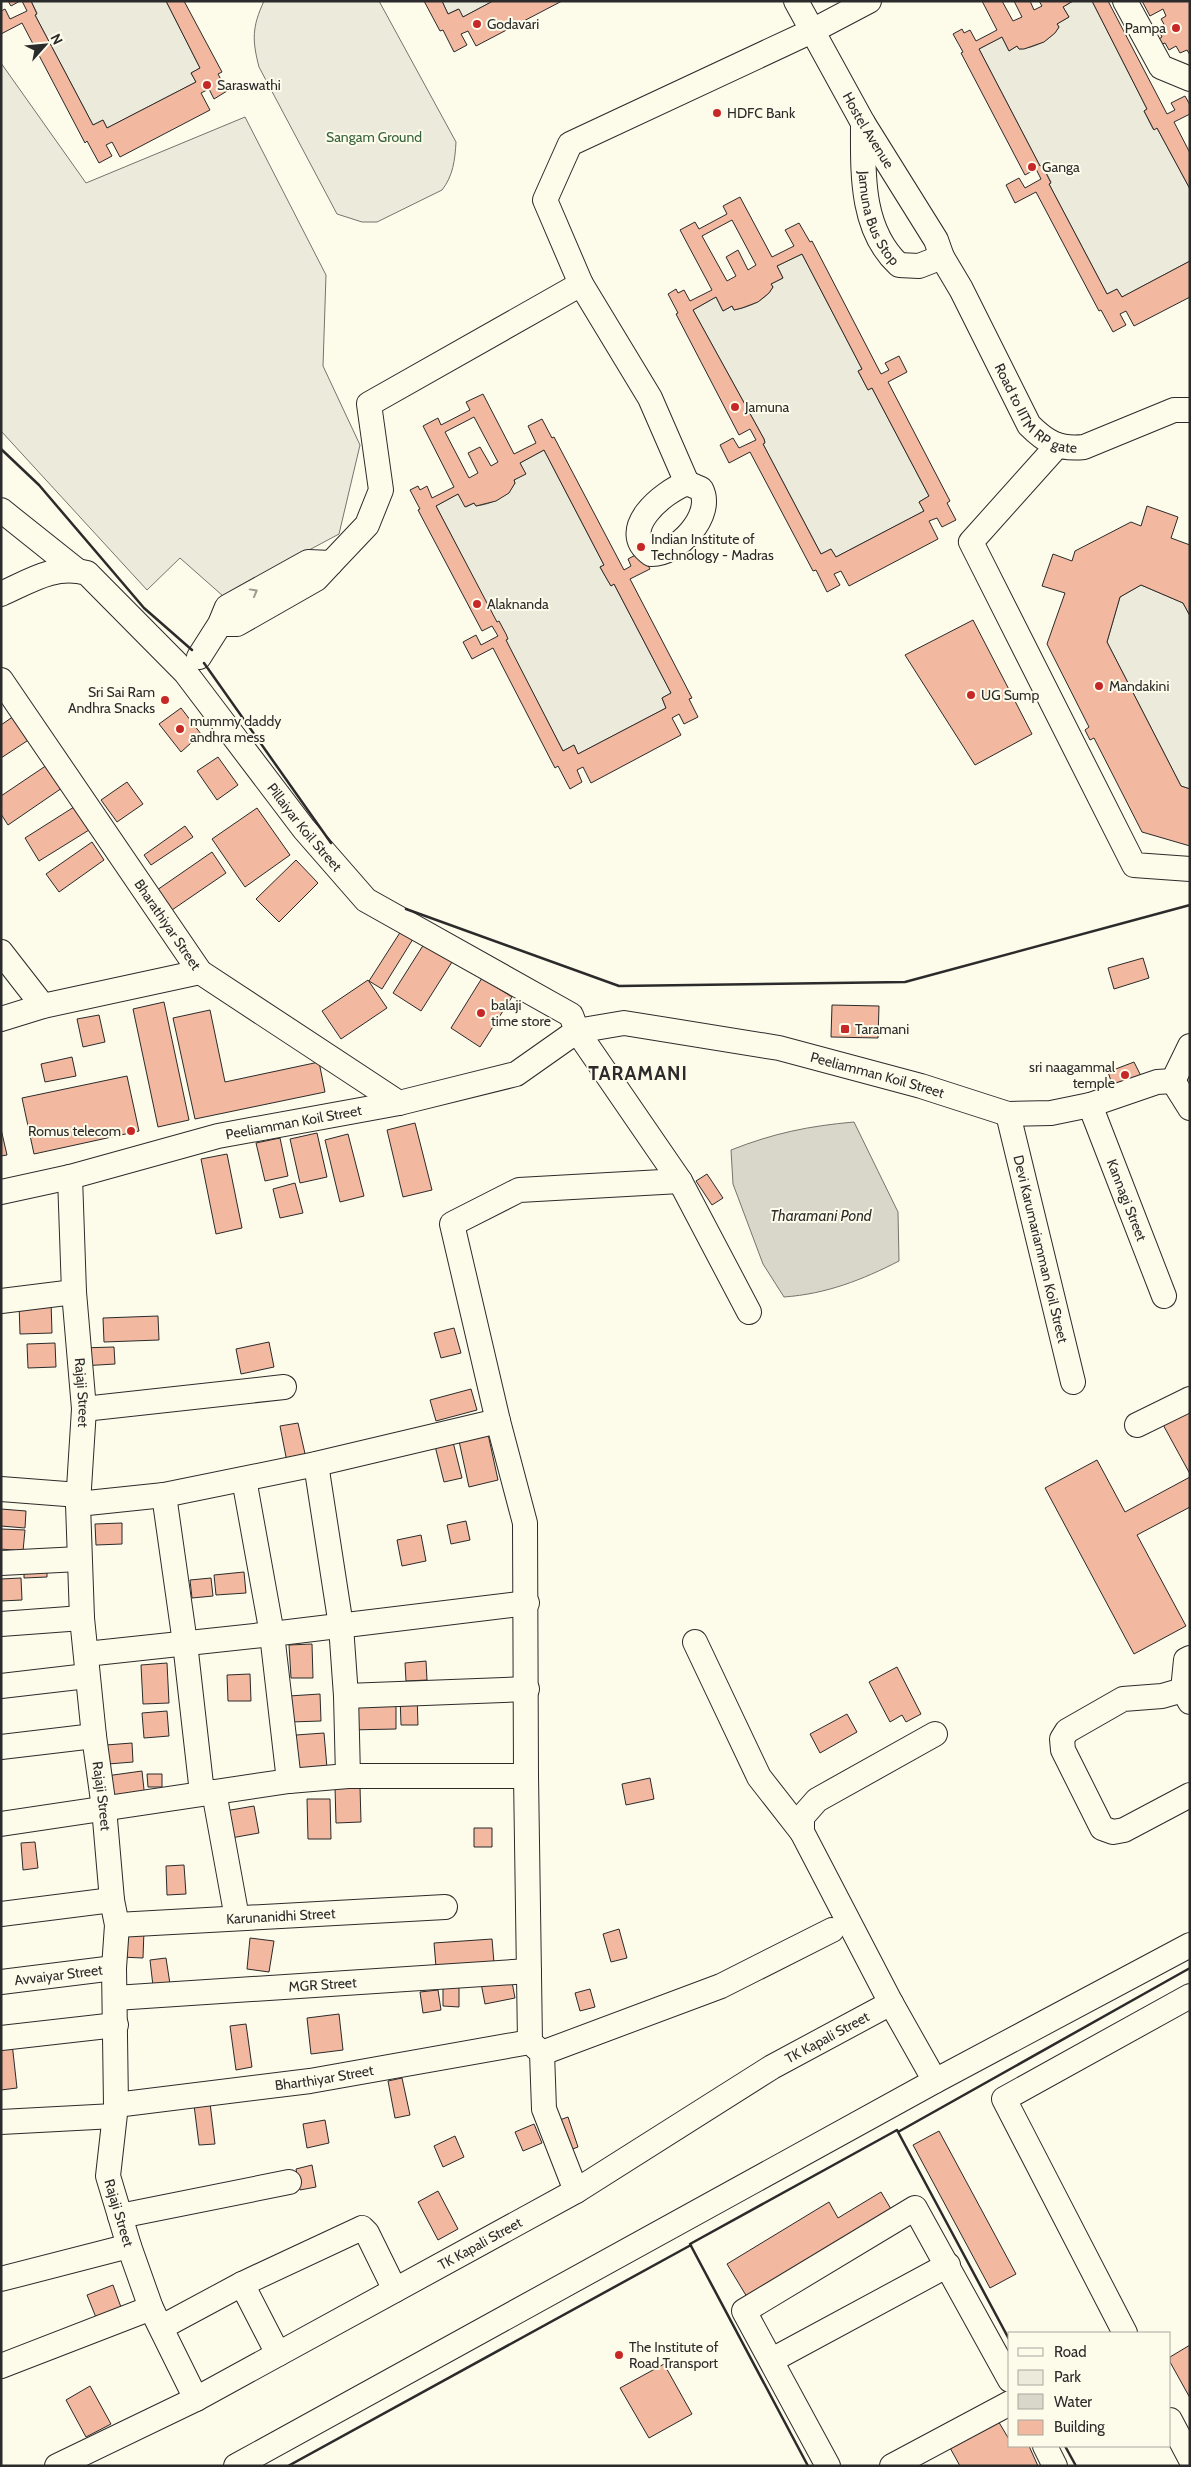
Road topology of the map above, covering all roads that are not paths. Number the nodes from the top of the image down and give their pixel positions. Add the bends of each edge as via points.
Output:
1 (796, 1) edge
2 (868, 1) edge
3 (1126, 1) edge
4 (812, 31) junction
5 (1190, 79) edge
6 (863, 123) junction
7 (942, 257) junction
8 (581, 284) junction
9 (1184, 407) edge
10 (1057, 446) junction
11 (687, 483) dead end
12 (1, 510) edge
13 (75, 569) junction
14 (1, 594) edge
15 (199, 656) dead end
16 (1, 680) edge
17 (1190, 869) edge
18 (1, 952) edge
19 (200, 972) junction
20 (43, 1006) junction
21 (1, 1019) edge
22 (577, 1031) junction
23 (1190, 1046) edge
24 (1173, 1081) junction
25 (1190, 1097) edge
26 (399, 1103) junction
27 (1090, 1105) junction
28 (1190, 1108) edge
29 (1008, 1114) junction
30 (70, 1177) junction
31 (680, 1181) junction
32 (1, 1192) edge
33 (74, 1292) junction
34 (1164, 1296) dead end
35 (1, 1301) edge
36 (749, 1312) dead end
37 (1074, 1382) dead end
38 (284, 1388) dead end
39 (1190, 1399) edge
40 (84, 1409) junction
41 (498, 1420) junction
42 (1138, 1425) dead end
43 (316, 1464) junction
44 (244, 1479) junction
45 (1, 1489) edge
46 (164, 1495) junction
47 (79, 1500) junction
48 (78, 1559) junction
49 (1, 1563) edge
50 (527, 1603) junction
51 (82, 1618) junction
52 (1, 1624) edge
53 (341, 1626) junction
54 (272, 1634) junction
55 (695, 1642) dead end
56 (185, 1643) junction
57 (1190, 1658) edge
58 (86, 1665) junction
59 (1, 1686) edge
60 (527, 1689) junction
61 (346, 1696) junction
62 (1186, 1696) edge
63 (935, 1734) dead end
64 (94, 1736) junction
65 (1, 1747) edge
66 (348, 1776) junction
67 (526, 1776) junction
68 (289, 1781) junction
69 (208, 1792) junction
70 (1190, 1795) edge
71 (104, 1808) junction
72 (1, 1824) edge
73 (802, 1832) junction
74 (112, 1900) junction
75 (445, 1907) dead end
76 (1, 1914) edge
77 (237, 1918) junction
78 (117, 1925) junction
79 (832, 1930) dead end
80 (1190, 1945) edge
81 (114, 1968) junction
82 (529, 1971) junction
83 (1, 1982) edge
84 (115, 1998) junction
85 (891, 2003) junction
86 (1187, 2003) edge
87 (116, 2025) junction
88 (1, 2038) edge
89 (536, 2048) junction
90 (935, 2081) junction
91 (115, 2111) junction
92 (1, 2122) edge
93 (289, 2182) dead end
94 (576, 2191) junction
95 (120, 2216) junction
96 (129, 2246) junction
97 (948, 2265) junction
98 (1, 2279) edge
99 (242, 2284) junction
100 (395, 2290) junction
101 (156, 2318) junction
102 (1124, 2332) edge
103 (278, 2354) junction
104 (772, 2360) junction
105 (1, 2366) edge
106 (1008, 2376) edge
107 (196, 2399) junction
108 (1008, 2404) edge
109 (1171, 2422) edge
110 (1046, 2447) edge
111 (1190, 2458) edge
112 (57, 2466) edge
113 (236, 2466) edge
114 (828, 2466) edge
115 (892, 2466) edge
116 (1055, 2466) edge

1 - 4 street, Hostel Avenue
2 - 4 street
3 - 5 street via 1161,67
4 - 6 street, Hostel Avenue
4 - 8 street via 570,144 545,200
6 - 7 street, Hostel Avenue via 936,240
6 - 7 street, Jamuna Bus Stop via 863,178 867,206 890,257 899,265 920,266
7 - 10 street, Road to IITM RP gate via 1029,424 1041,438
8 - 11 street via 650,398
8 - 15 street via 370,404 381,490 366,525 331,563 308,562 227,607
9 - 10 street, Road to IITM RP gate via 1084,447 1070,449
10 - 17 street via 971,542 1134,865
12 - 13 street, Pillaiyar Koil Street
13 - 14 street via 48,573
13 - 22 street, Pillaiyar Koil Street via 96,579 185,672 304,829 366,900 571,1015
16 - 19 street, Bharathiyar Street
18 - 20 street
19 - 20 street
19 - 26 street, Bharathiyar Street
20 - 21 street
22 - 26 street, Peeliamman Koil Street via 516,1074
22 - 29 street, Peeliamman Koil Street via 624,1024 779,1048 921,1086
22 - 31 street
23 - 24 street
24 - 25 street
24 - 27 street, Peeliamman Koil Street via 1157,1082
24 - 28 street
26 - 30 street, Peeliamman Koil Street via 218,1136
27 - 29 street, Peeliamman Koil Street via 1051,1113
27 - 34 street, Kannagi Street
29 - 37 street, Devi Karumariamman Koil Street
30 - 32 street, Peeliamman Koil Street
30 - 33 street, Rajaji Street
31 - 36 street
31 - 41 street via 519,1190 452,1224
33 - 35 street
33 - 40 street, Rajaji Street
38 - 40 street
39 - 42 street
40 - 47 street, Rajaji Street
41 - 43 street
41 - 50 street via 526,1523
43 - 44 street
43 - 53 street
44 - 46 street
44 - 54 street
45 - 47 street
46 - 47 street
46 - 56 street
47 - 48 street, Rajaji Street
48 - 49 street
48 - 51 street, Rajaji Street
50 - 53 street
50 - 60 street
51 - 52 street
51 - 58 street, Rajaji Street
53 - 54 street
53 - 61 street
54 - 56 street
54 - 68 street
55 - 73 street via 759,1777
56 - 58 street
56 - 69 street
57 - 62 street via 1186,1660
58 - 59 street
58 - 64 street, Rajaji Street
60 - 61 street
60 - 67 street
61 - 66 street
62 - 70 street via 1123,1699 1068,1731 1062,1739 1063,1750 1102,1828 1113,1832 1124,1830
63 - 73 street via 816,1800 802,1817
64 - 65 street
64 - 71 street, Rajaji Street
66 - 67 street
66 - 68 street
67 - 82 street
68 - 69 street
69 - 71 street
69 - 77 street
71 - 72 street
71 - 74 street, Rajaji Street
73 - 85 street
74 - 76 street
74 - 78 street, Rajaji Street
75 - 77 street, Karunanidhi Street
77 - 78 street, Karunanidhi Street
78 - 81 street, Rajaji Street
79 - 89 street, Bharthiyar Street via 721,1986
80 - 90 street
81 - 83 street, Avvaiyar Street
81 - 84 street, Rajaji Street
82 - 84 street, MGR Street
82 - 89 street
84 - 87 street, Rajaji Street
85 - 90 street
85 - 94 street, TK Kapali Street via 772,2067
86 - 102 street via 1004,2099
87 - 88 street
87 - 91 street, Rajaji Street
89 - 91 street, Bharthiyar Street
89 - 94 street via 544,2109
90 - 113 street
91 - 92 street, Bharthiyar Street
91 - 95 street, Rajaji Street via 108,2176
93 - 95 street
94 - 100 street, TK Kapali Street
95 - 96 street, Rajaji Street
96 - 98 street
96 - 101 street, Rajaji Street
97 - 104 street
97 - 104 street via 915,2208 744,2311
97 - 106 street
99 - 100 street via 362,2228
99 - 101 street
99 - 103 street
100 - 103 street, TK Kapali Street
101 - 105 street
101 - 107 street, Rajaji Street
103 - 107 street, TK Kapali Street
104 - 114 street
107 - 112 street, TK Kapali Street
108 - 115 street
109 - 111 street
110 - 116 street

